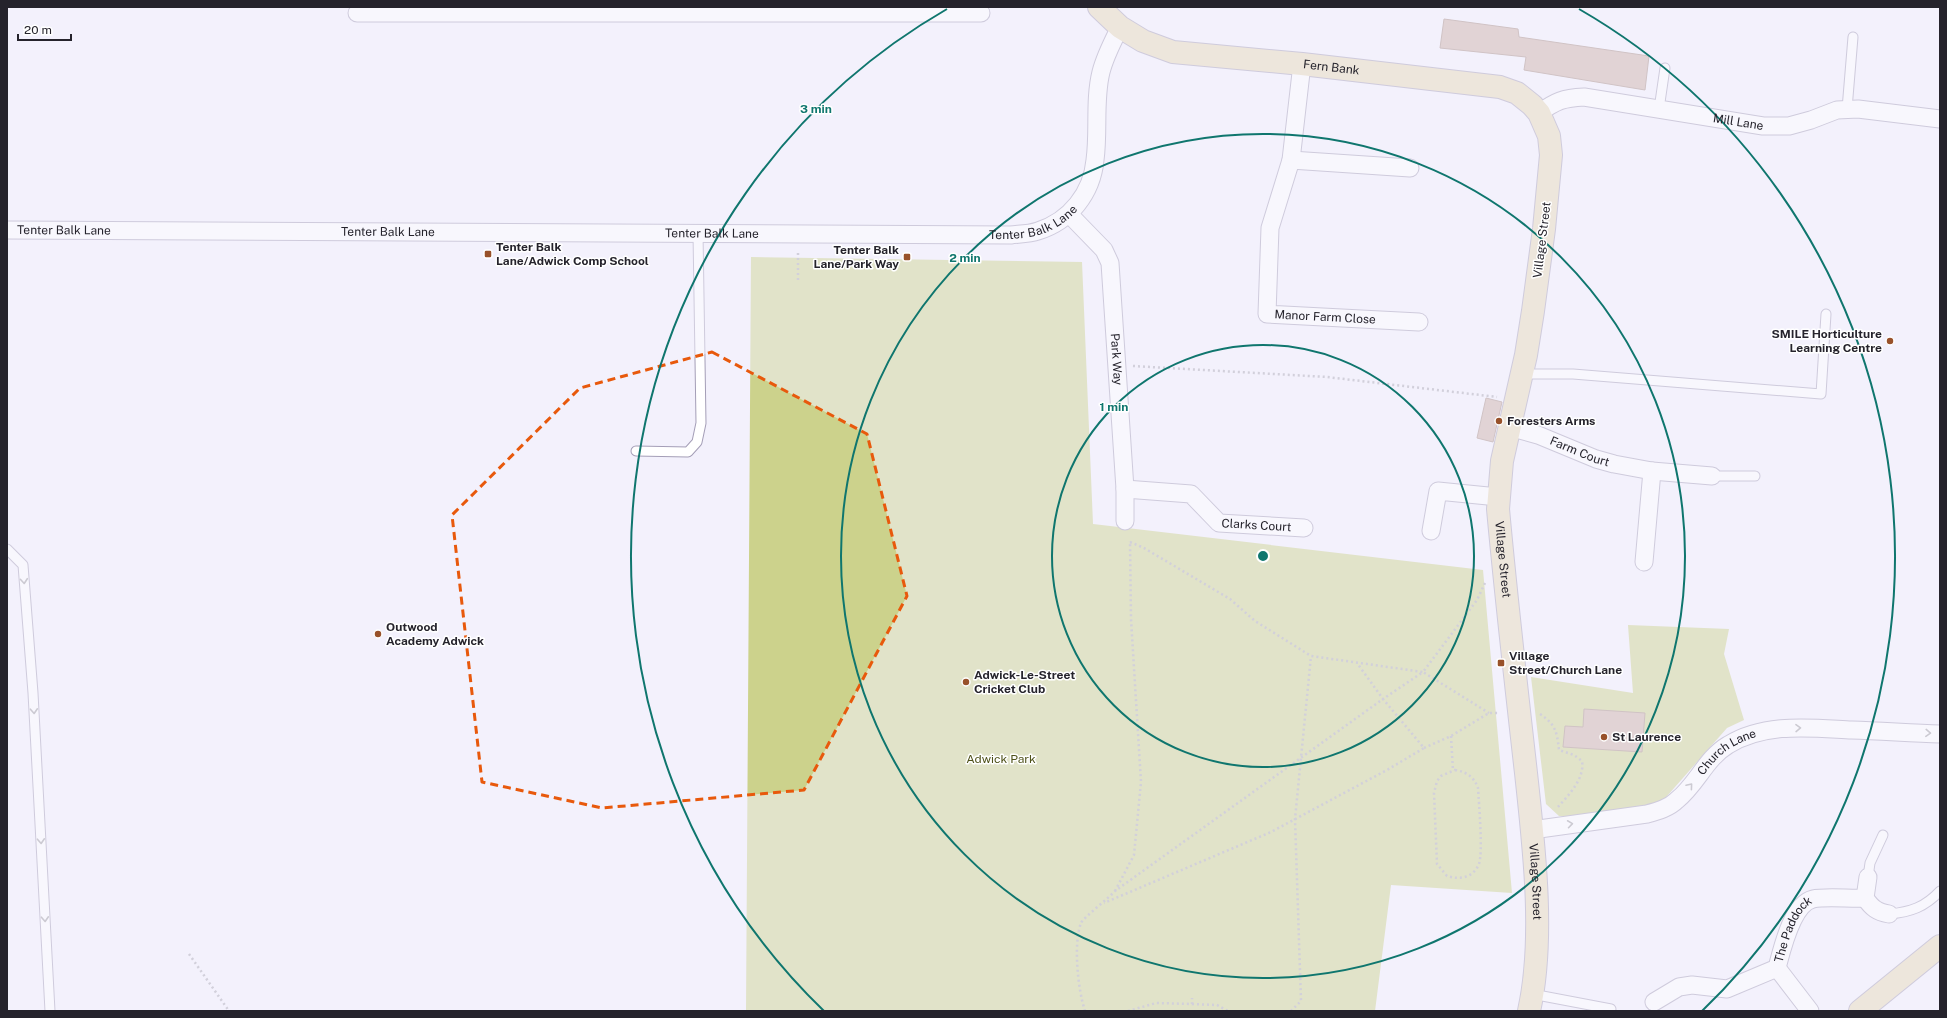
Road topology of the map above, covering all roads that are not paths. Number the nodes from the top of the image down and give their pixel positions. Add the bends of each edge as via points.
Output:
1 (1099, 7) edge
2 (461, 10) edge
3 (873, 10) edge
4 (357, 13) dead end
5 (981, 14) dead end
6 (1120, 27) junction
7 (1853, 37) dead end
8 (1302, 64) junction
9 (1665, 68) dead end
10 (1659, 109) junction
11 (1847, 109) junction
12 (1539, 113) junction
13 (1940, 118) edge
14 (1291, 160) junction
15 (1410, 168) dead end
16 (1069, 214) junction
17 (7, 230) edge
18 (698, 234) junction
19 (1826, 314) dead end
20 (1419, 322) dead end
21 (1521, 374) junction
22 (1508, 428) junction
23 (636, 452) dead end
24 (1652, 471) junction
25 (1712, 476) joint
26 (1755, 476) dead end
27 (1125, 489) junction
28 (1498, 497) junction
29 (1125, 521) road end
30 (1304, 528) dead end
31 (1431, 531) dead end
32 (7, 549) edge
33 (1644, 562) dead end
34 (1940, 734) edge
35 (1532, 830) junction
36 (1883, 835) dead end
37 (1868, 877) joint
38 (1940, 891) edge
39 (1865, 898) junction
40 (1889, 914) joint
41 (1940, 946) edge
42 (1777, 968) junction
43 (1654, 1002) dead end
44 (1530, 1003) edge
45 (50, 1011) edge
46 (1610, 1011) edge
47 (1810, 1011) edge
48 (1860, 1011) edge

1 - 6 street, Fern Bank
2 - 3 street
2 - 4 street
3 - 5 street
6 - 8 street, Fern Bank via 1143,41 1173,52
6 - 16 street, Tenter Balk Lane via 1101,72 1091,182
7 - 11 lane
8 - 12 street, Fern Bank via 1500,87 1517,94
8 - 14 street, Manor Farm Close
9 - 10 lane
10 - 11 street, Mill Lane via 1763,126 1789,126
10 - 12 street, Mill Lane via 1584,97 1564,98
11 - 13 street, Mill Lane
12 - 21 street, Village Street via 1549,136 1549,179 1533,311
14 - 15 street
14 - 20 street, Manor Farm Close via 1270,228 1268,314
16 - 18 street, Tenter Balk Lane via 1037,232 1011,235
16 - 27 street, Park Way via 1104,250 1110,263
17 - 18 street, Tenter Balk Lane
18 - 23 lane via 701,423 698,442 688,452
19 - 21 lane via 1821,394 1573,374
21 - 22 street, Village Street
22 - 24 street, Farm Court via 1538,435 1596,459
22 - 28 street, Village Street
24 - 25 street, Farm Court
24 - 33 street
25 - 26 lane
27 - 29 street, Park Way
27 - 30 street, Clarks Court via 1191,494 1219,523
28 - 31 street via 1438,491
28 - 35 street, Village Street via 1503,569
32 -> 45 lane via 23,565 34,693
35 -> 34 street, Church Lane via 1647,814 1664,809 1677,801 1715,754 1744,736 1762,731 1803,727
35 - 44 street, Village Street via 1537,914
36 - 37 lane via 1870,863
37 - 39 street
38 - 40 lane via 1914,911
39 - 40 street via 1872,908 1880,913
39 - 42 street, The Paddock via 1813,899 1804,903 1790,926
41 - 48 street
42 - 43 street, The Paddock via 1727,989 1692,985 1678,987
42 - 47 street, The Paddock
44 - 46 lane

